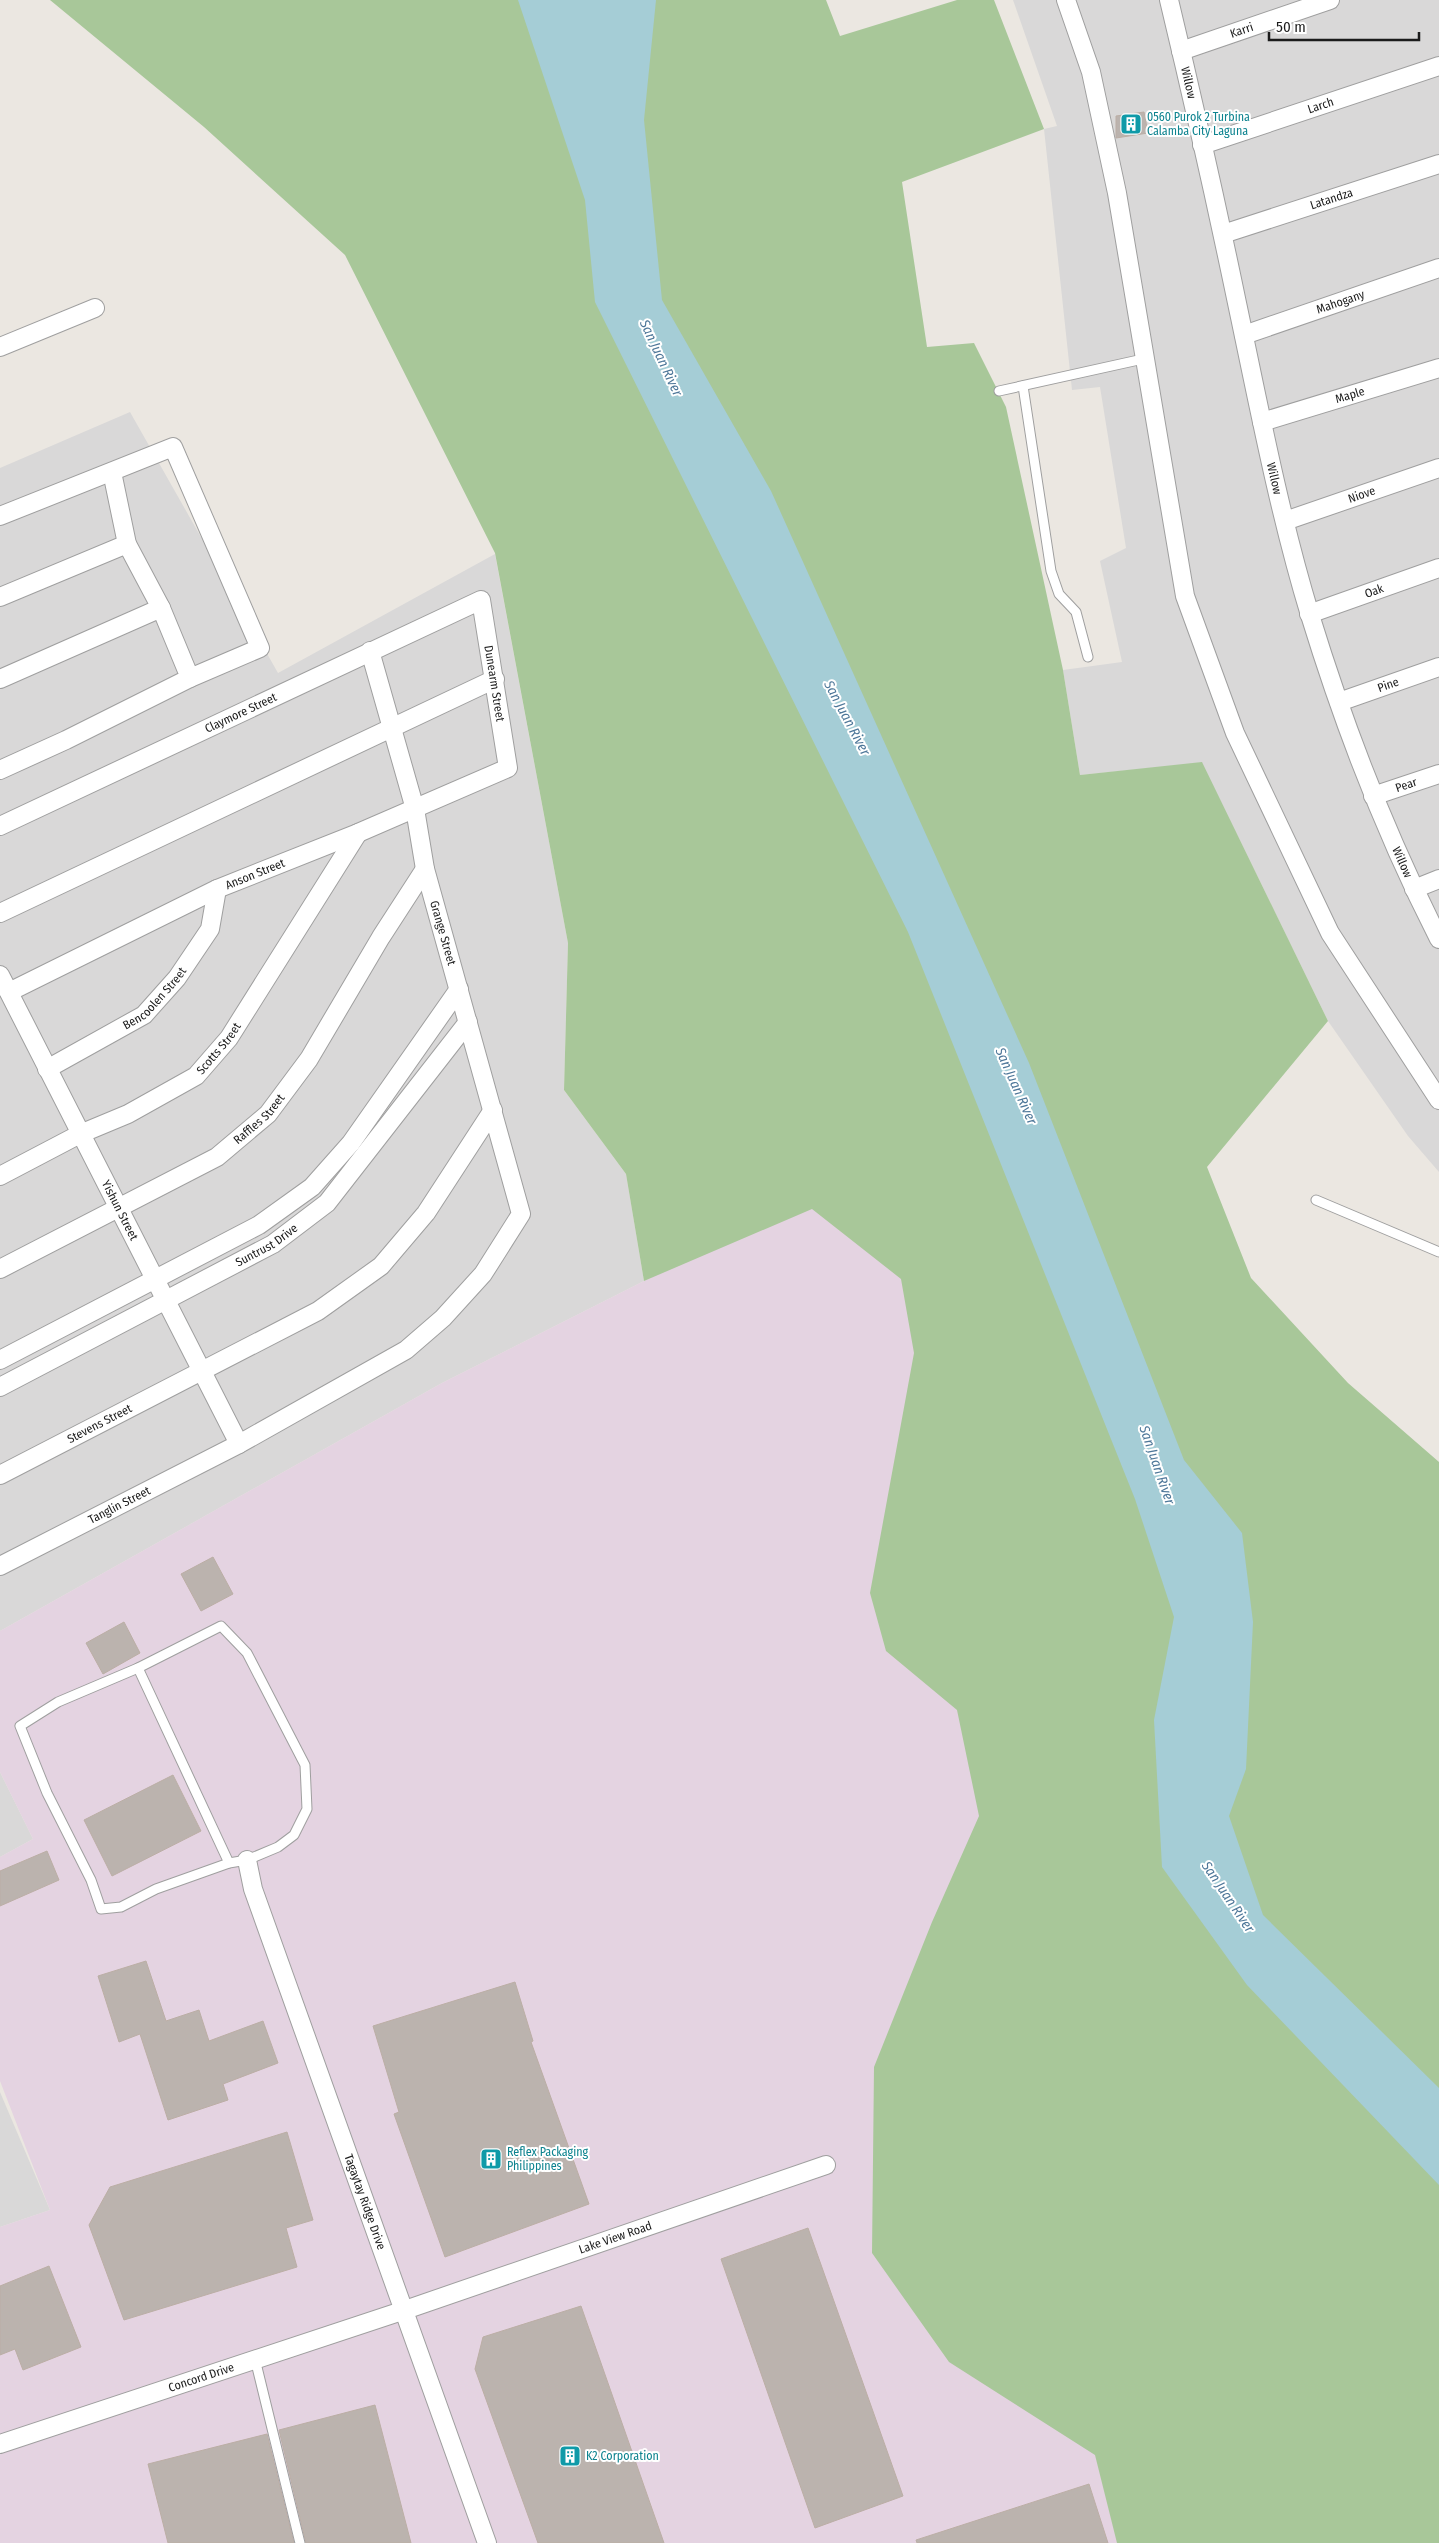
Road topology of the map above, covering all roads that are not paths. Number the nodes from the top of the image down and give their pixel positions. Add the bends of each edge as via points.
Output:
1 (1066, 0) edge
2 (1169, 0) edge
3 (1330, 0) edge
4 (1181, 51) junction
5 (1439, 66) edge
6 (1202, 145) junction
7 (1439, 164) edge
8 (1223, 234) junction
9 (1439, 268) edge
10 (95, 308) dead end
11 (1244, 335) junction
12 (0, 347) edge
13 (1143, 359) junction
14 (1439, 368) edge
15 (1024, 386) junction
16 (999, 391) dead end
17 (1262, 422) junction
18 (1439, 468) edge
19 (112, 472) junction
20 (0, 516) edge
21 (1285, 521) junction
22 (127, 544) junction
23 (1439, 568) edge
24 (0, 597) edge
25 (481, 600) joint
26 (161, 608) junction
27 (1310, 614) junction
28 (370, 651) junction
29 (1088, 657) dead end
30 (1439, 667) edge
31 (190, 678) junction
32 (0, 679) edge
33 (495, 679) junction
34 (1339, 702) junction
35 (392, 727) junction
36 (508, 768) joint
37 (0, 770) edge
38 (1439, 774) edge
39 (1373, 796) junction
40 (415, 809) junction
41 (0, 826) edge
42 (358, 833) junction
43 (425, 869) junction
44 (1439, 879) edge
45 (217, 889) junction
46 (1414, 889) junction
47 (0, 913) edge
48 (1439, 939) edge
49 (0, 975) edge
50 (459, 989) junction
51 (9, 992) junction
52 (468, 1022) junction
53 (47, 1069) junction
54 (1439, 1100) edge
55 (492, 1110) junction
56 (80, 1134) junction
57 (0, 1176) edge
58 (1316, 1200) dead end
59 (118, 1209) junction
60 (521, 1214) joint
61 (1439, 1252) edge
62 (0, 1269) edge
63 (154, 1280) junction
64 (164, 1302) junction
65 (0, 1360) edge
66 (200, 1373) junction
67 (0, 1387) edge
68 (238, 1444) junction
69 (0, 1474) edge
70 (0, 1566) edge
71 (138, 1668) junction
72 (247, 1860) junction
73 (229, 1863) junction
74 (826, 2165) dead end
75 (405, 2310) junction
76 (255, 2359) junction
77 (0, 2444) edge
78 (300, 2543) edge
79 (487, 2543) edge

1 - 13 street via 1092,72 1117,193
2 - 4 street, Willow
3 - 4 street, Karri
4 - 6 street, Willow
5 - 6 street, Larch
6 - 8 street, Willow
7 - 8 street, Latandza
8 - 11 street, Willow
9 - 11 street, Mahogany
10 - 12 street
11 - 17 street, Willow
13 - 15 lane
13 - 54 street via 1185,596 1235,733 1330,934
14 - 17 street, Maple
15 - 16 lane
15 - 29 lane via 1051,571 1059,594 1076,612
17 - 21 street, Willow
18 - 21 street, Niove
19 - 20 street
19 - 22 street
19 - 31 street via 173,447 260,648
21 - 27 street, Willow
22 - 24 street
22 - 26 street
23 - 27 street, Oak
25 - 28 street, Claymore Street
25 - 33 street, Dunearm Street
26 - 31 street
26 - 32 street
27 - 34 street, Willow
28 - 35 street, Grange Street
28 - 41 street, Claymore Street
30 - 34 street, Pine
31 - 37 street
33 - 35 street
33 - 36 street, Dunearm Street
34 - 39 street, Willow
35 - 40 street, Grange Street
35 - 47 street
36 - 40 street, Anson Street
38 - 39 street, Pear
39 - 46 street, Willow
40 - 42 street, Anson Street
40 - 43 street, Grange Street
42 - 45 street, Anson Street
42 - 56 street, Scotts Street via 229,1038 196,1076 128,1114
43 - 50 street, Grange Street
43 - 59 street, Raffles Street via 309,1059 268,1114 217,1157
44 - 46 street
45 - 51 street, Anson Street
45 - 53 street, Bencoolen Street via 210,929 177,978 144,1015
46 - 48 street, Willow
49 - 51 street, Yishun Street
50 - 52 street, Grange Street
50 - 63 street, Suntrust Drive via 351,1143 312,1187 259,1225
51 - 53 street, Yishun Street
52 - 55 street, Grange Street
52 - 64 street, Suntrust Drive via 327,1203 273,1244
53 - 56 street, Yishun Street
55 - 60 street, Grange Street
55 - 66 street, Stevens Street via 426,1213 381,1266 318,1311
56 - 57 street, Scotts Street
56 - 59 street, Yishun Street
58 - 61 lane
59 - 62 street, Raffles Street
59 - 63 street, Yishun Street
60 - 68 street, Tanglin Street via 483,1274 443,1318 406,1350
63 - 64 street, Yishun Street
63 - 65 street, Suntrust Drive
64 - 66 street, Yishun Street
64 - 67 street, Suntrust Drive
66 - 68 street, Yishun Street
66 - 69 street, Stevens Street
68 - 70 street, Tanglin Street
71 - 72 lane via 221,1626 247,1653 305,1765 307,1809 294,1835 278,1847
71 - 73 lane
71 - 73 lane via 58,1702 20,1726 47,1793 91,1880 101,1909 121,1908 156,1889
72 - 73 lane
72 - 75 street, Tagaytay Ridge Drive via 252,1889 362,2199
74 - 75 street, Lake View Road
75 - 76 street, Concord Drive
75 - 79 street, Tagaytay Ridge Drive
76 - 77 street, Concord Drive
76 - 78 lane

